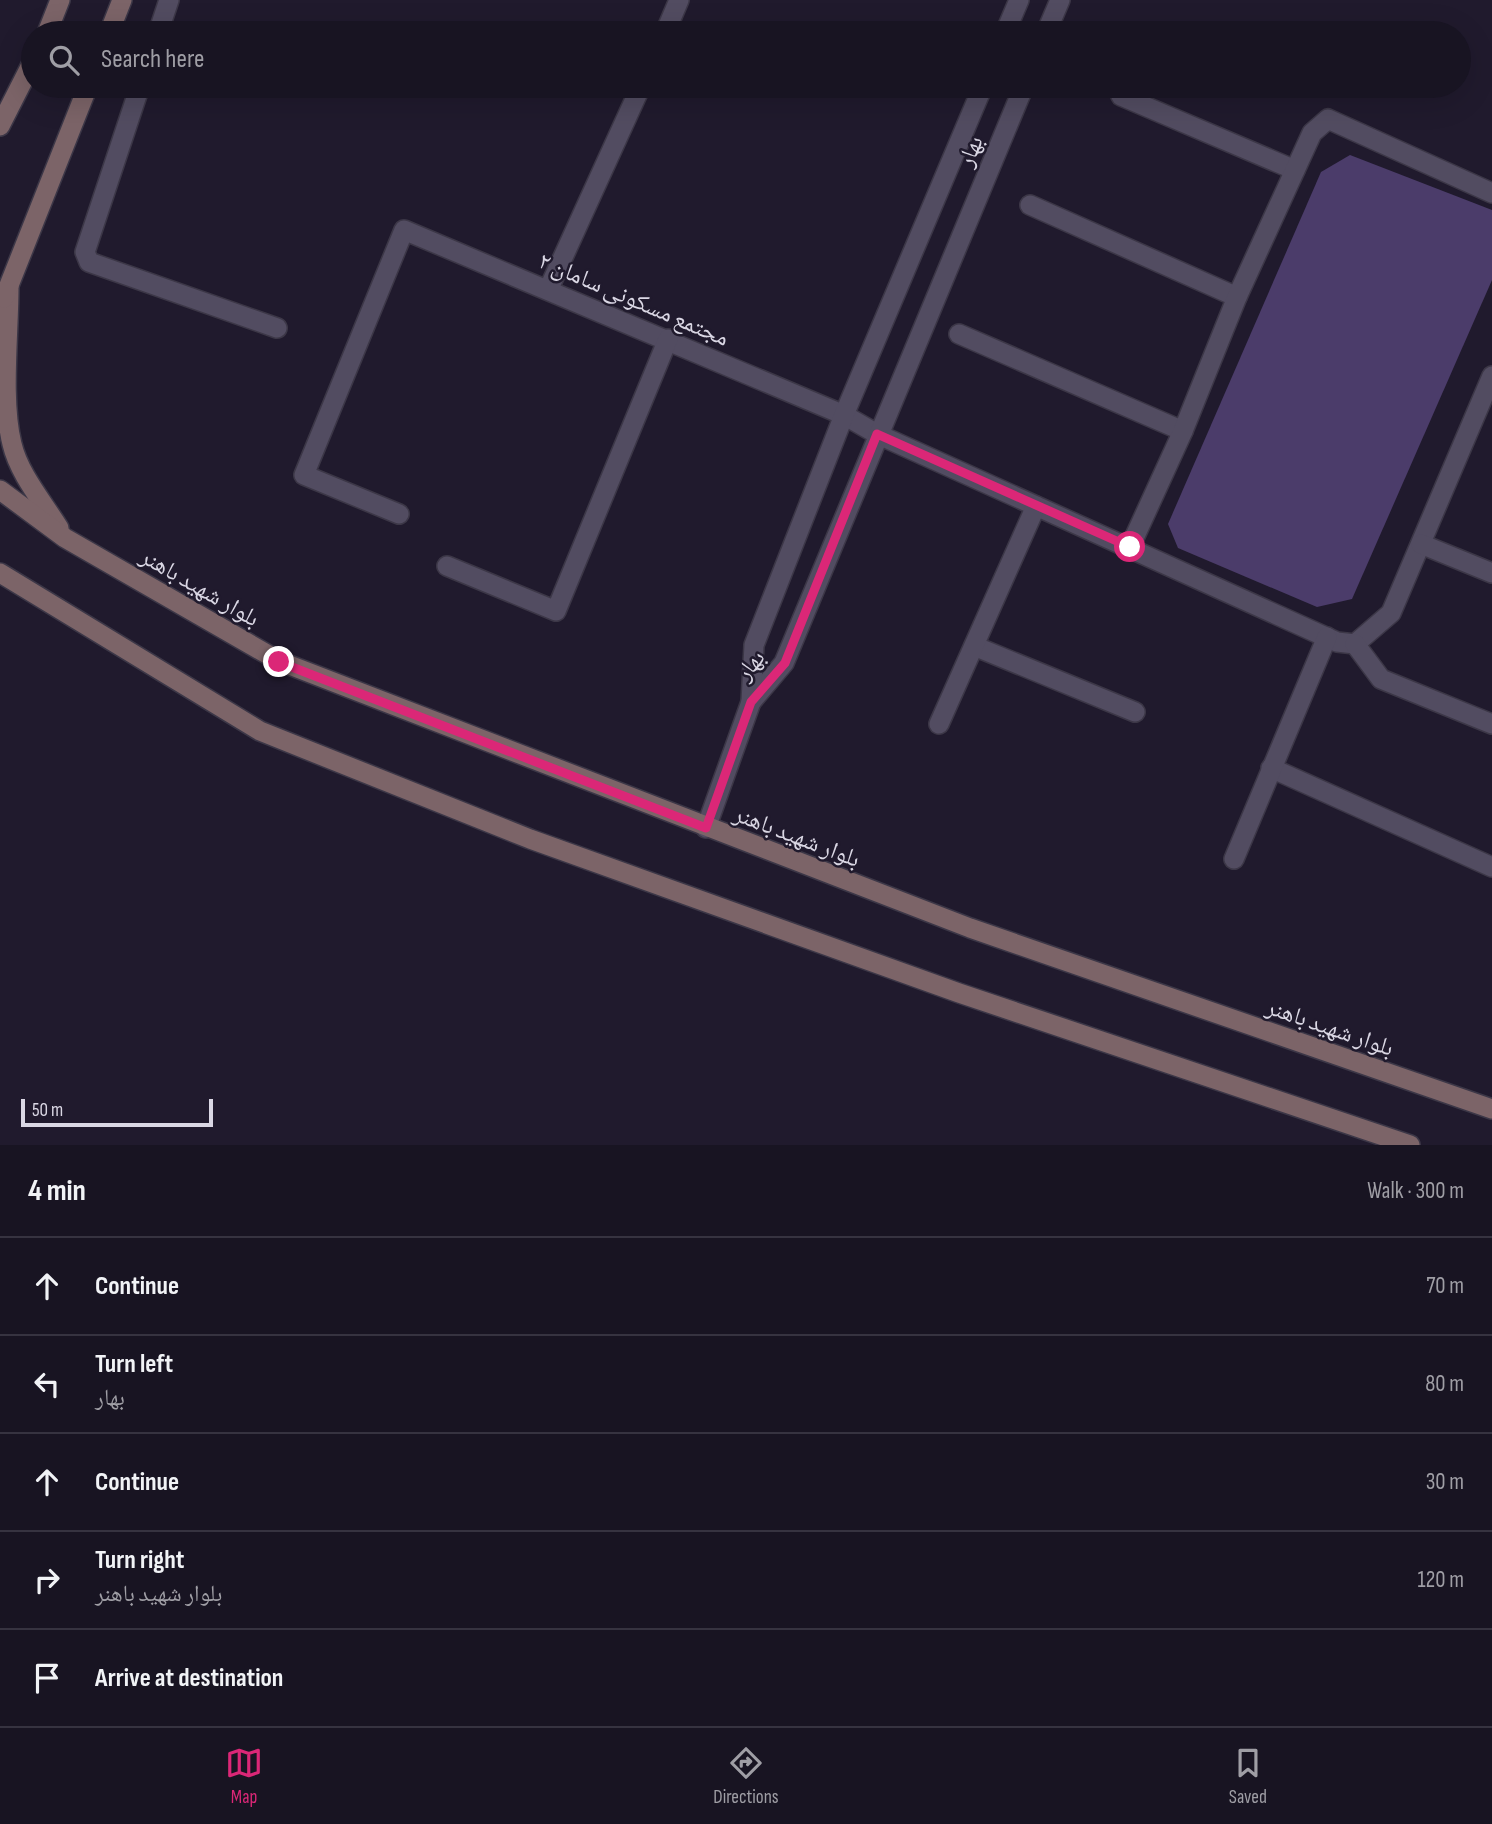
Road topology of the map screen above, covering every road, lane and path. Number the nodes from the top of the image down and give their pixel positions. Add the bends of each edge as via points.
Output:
1 (60, 0) edge
2 (122, 0) edge
3 (169, 0) edge
4 (680, 0) edge
5 (1019, 0) edge
6 (1060, 0) edge
7 (52, 21) edge
8 (114, 21) edge
9 (162, 21) edge
10 (670, 21) edge
11 (1010, 21) edge
12 (1051, 21) edge
13 (21, 85) edge
14 (83, 98) edge
15 (136, 98) edge
16 (636, 98) edge
17 (978, 98) edge
18 (1019, 98) edge
19 (1126, 98) edge
20 (0, 126) edge
21 (1295, 170) junction
22 (1492, 193) edge
23 (1030, 205) dead end
24 (9, 287) junction
25 (549, 288) junction
26 (1237, 297) junction
27 (0, 305) edge
28 (277, 328) dead end
29 (959, 334) dead end
30 (668, 339) junction
31 (1492, 376) edge
32 (844, 415) junction
33 (1183, 431) junction
34 (877, 434) junction
35 (0, 490) edge
36 (1036, 506) junction
37 (399, 514) dead end
38 (65, 538) junction
39 (1421, 544) junction
40 (1130, 547) junction
41 (447, 566) dead end
42 (0, 573) edge
43 (1492, 573) edge
44 (1326, 637) junction
45 (1355, 644) junction
46 (974, 646) junction
47 (751, 702) junction
48 (1135, 712) dead end
49 (939, 724) dead end
50 (1492, 724) edge
51 (1272, 768) junction
52 (706, 828) junction
53 (1234, 859) dead end
54 (1492, 867) edge
55 (1492, 1109) edge
56 (1410, 1145) edge

1 - 7 main road
2 - 8 main road
3 - 9 street
4 - 10 street
5 - 11 street
6 - 12 street
13 - 20 main road
14 - 24 main road
15 - 28 street via 85,252 89,262
16 - 25 street
17 - 32 street, بهار
18 - 34 street, بهار
19 - 21 street
21 - 22 street via 1312,133 1328,119
21 - 26 street
23 - 26 street
24 - 27 main road
24 - 38 main road via 8,420 12,445
25 - 30 street, مجتمع مسکونی سامان ۲
25 - 37 street, مجتمع مسکونی سامان ۲ via 404,230 304,475
26 - 33 street
29 - 33 street
30 - 32 street, مجتمع مسکونی سامان ۲
30 - 41 street via 556,611
31 - 39 street
32 - 34 street, مجتمع مسکونی سامان ۲
32 - 47 street, بهار via 754,645
33 - 40 street
34 - 36 street, مجتمع مسکونی سامان ۲
34 - 47 street, بهار via 785,663
35 - 38 main road, بلوار شهید باهنر
36 - 40 street, مجتمع مسکونی سامان ۲
36 - 46 street
38 - 52 main road, بلوار شهید باهنر via 279,662
39 - 43 street
39 - 45 street via 1391,613
40 - 44 street, مجتمع مسکونی سامان ۲
42 - 56 main road via 260,731 530,839 959,993
44 - 45 street, مجتمع مسکونی سامان ۲
44 - 51 street
45 - 50 street via 1381,679
46 - 48 street
46 - 49 street
47 - 52 street
51 - 53 street
51 - 54 street
52 - 55 main road, بلوار شهید باهنر via 971,928

